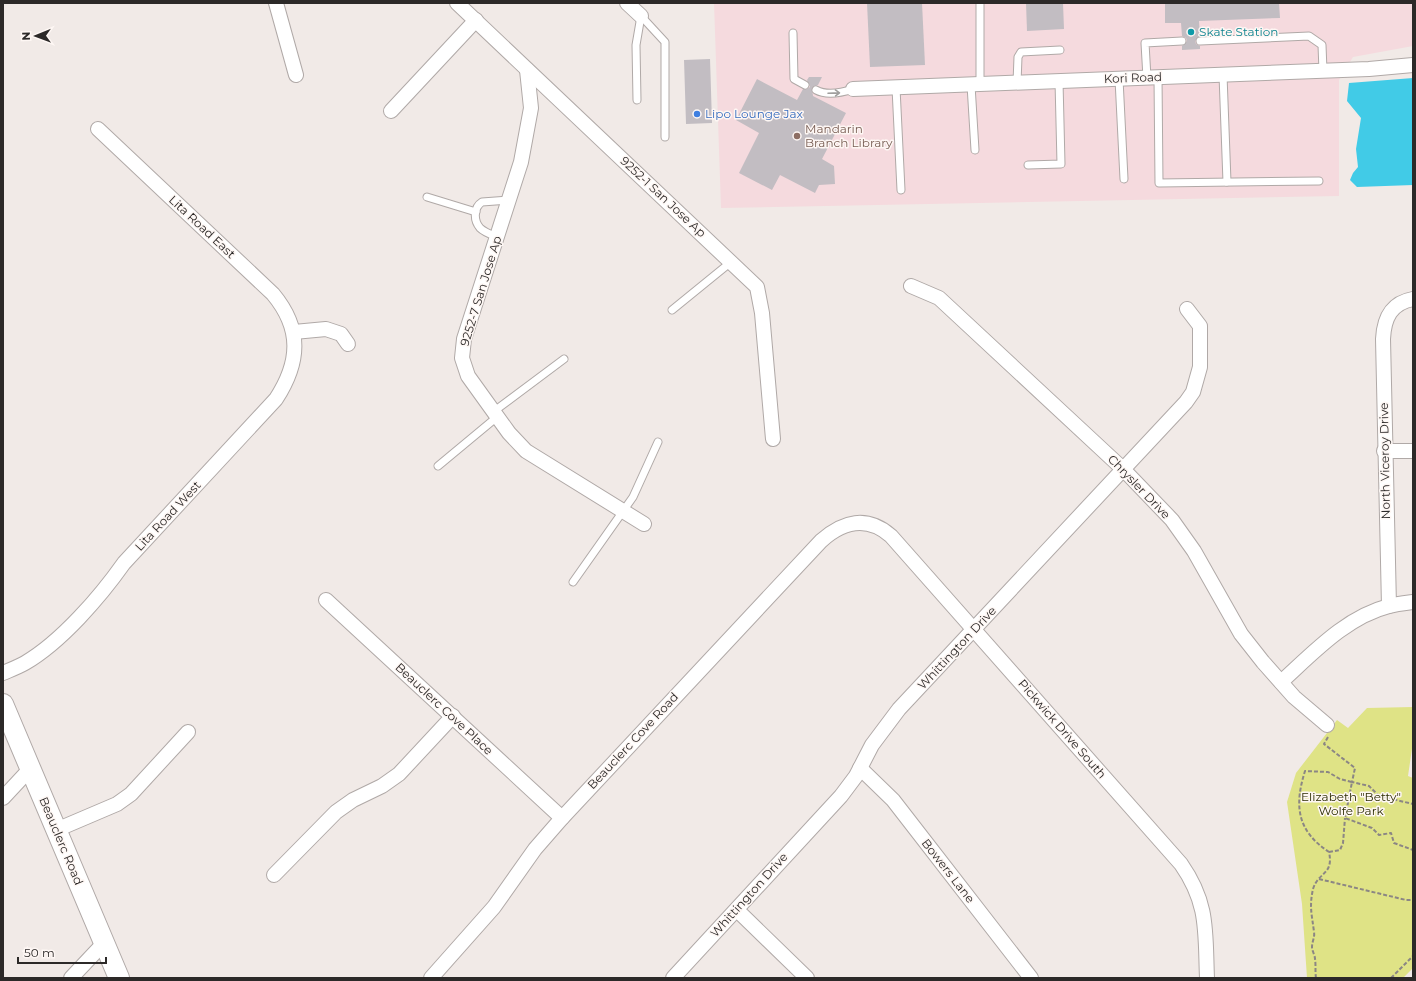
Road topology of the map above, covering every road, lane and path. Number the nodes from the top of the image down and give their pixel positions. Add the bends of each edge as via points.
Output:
1 (276, 3) edge
2 (457, 3) edge
3 (627, 3) edge
4 (980, 3) edge
5 (641, 16) junction
6 (476, 20) junction
7 (793, 33) dead end
8 (1200, 41) dead end
9 (1182, 42) dead end
10 (1060, 50) dead end
11 (1413, 65) edge
12 (528, 70) junction
13 (1324, 70) junction
14 (1223, 74) junction
15 (296, 75) dead end
16 (1152, 77) junction
17 (1119, 79) junction
18 (1059, 81) junction
19 (1017, 83) junction
20 (975, 84) junction
21 (805, 85) dead end
22 (896, 88) junction
23 (853, 89) joint
24 (816, 90) dead end
25 (637, 100) dead end
26 (391, 111) dead end
27 (98, 129) dead end
28 (665, 137) dead end
29 (975, 150) dead end
30 (1028, 165) dead end
31 (1124, 179) dead end
32 (1319, 181) dead end
33 (1227, 182) junction
34 (902, 190) dead end
35 (427, 197) dead end
36 (509, 200) junction
37 (476, 212) junction
38 (497, 238) junction
39 (732, 262) junction
40 (911, 286) dead end
41 (1413, 299) edge
42 (1187, 309) dead end
43 (672, 310) dead end
44 (294, 332) junction
45 (348, 344) dead end
46 (564, 359) dead end
47 (495, 415) junction
48 (773, 439) dead end
49 (658, 442) dead end
50 (1413, 451) edge
51 (1384, 452) junction
52 (438, 466) dead end
53 (1123, 469) junction
54 (624, 512) junction
55 (853, 523) joint
56 (644, 524) dead end
57 (573, 582) dead end
58 (326, 600) dead end
59 (1413, 602) edge
60 (1389, 606) junction
61 (975, 629) junction
62 (3, 673) edge
63 (1281, 682) junction
64 (3, 704) edge
65 (453, 716) junction
66 (1328, 731) joint
67 (188, 732) dead end
68 (860, 768) junction
69 (30, 769) junction
70 (1352, 782) junction
71 (3, 798) edge
72 (1413, 804) edge
73 (562, 818) junction
74 (1345, 818) junction
75 (56, 830) junction
76 (1413, 850) edge
77 (1329, 852) junction
78 (274, 875) dead end
79 (1318, 879) junction
80 (1413, 900) edge
81 (737, 910) junction
82 (104, 943) junction
83 (1413, 956) edge
84 (71, 978) edge
85 (119, 978) edge
86 (431, 978) edge
87 (673, 978) edge
88 (807, 978) edge
89 (1031, 978) edge
90 (1207, 978) edge
91 (1316, 978) edge
92 (1391, 978) edge

1 - 15 street
2 - 6 street, 9252-1 San Jose Ap
3 - 5 street
4 - 20 lane
5 - 25 lane via 636,45
5 - 28 lane via 665,42
6 - 12 street, 9252-1 San Jose Ap
6 - 26 street
7 - 21 lane via 794,79
8 - 13 lane via 1309,36 1322,45
9 - 16 lane via 1146,43
10 - 19 lane via 1022,52 1018,57
11 - 13 street, Kori Road
12 - 36 street, 9252-7 San Jose Ap via 531,108 521,162
12 - 39 street, 9252-1 San Jose Ap
13 - 14 street, Kori Road
14 - 16 street, Kori Road
14 - 33 lane
16 - 17 street, Kori Road
16 - 33 lane via 1160,183
17 - 18 street, Kori Road
17 - 31 lane
18 - 19 street, Kori Road
18 - 30 lane via 1060,164
19 - 20 street, Kori Road
20 - 22 street, Kori Road
20 - 29 lane
22 - 23 street, Kori Road
22 - 34 lane
24 -> 23 lane via 821,94
27 - 44 street, Lita Road East via 273,294 282,306
32 - 33 lane
35 - 37 lane
36 - 37 lane via 482,202 478,204
36 - 38 street, 9252-7 San Jose Ap
37 - 38 lane via 480,228
38 - 47 street, 9252-7 San Jose Ap via 462,351 468,376
39 - 43 lane
39 - 48 street, 9252-1 San Jose Ap via 757,288 759,295
40 - 53 street, Chrysler Drive via 939,298
41 - 51 street, North Viceroy Drive via 1391,309 1386,316 1382,338
42 - 53 street, Whittington Drive via 1200,326 1200,367 1193,392
44 - 45 street via 326,329 341,334
44 - 62 street, Lita Road West via 291,371 276,399 124,563 106,588 65,631 25,663
46 - 47 lane
47 - 52 lane
47 - 54 street, 9252-7 San Jose Ap via 526,451
49 - 54 lane via 640,485
50 - 51 street
51 - 60 street, North Viceroy Drive
53 - 61 street, Whittington Drive
53 - 63 street, Chrysler Drive via 1172,520 1194,551 1241,634
54 - 56 street, 9252-7 San Jose Ap
54 - 57 lane
55 - 61 street, Pickwick Drive South via 866,523 884,530
55 - 73 street, Beauclerc Cove Road via 839,527 821,541
58 - 65 street, Beauclerc Cove Place
59 - 60 street
60 - 63 street via 1372,612 1338,631
61 - 68 street, Whittington Drive via 899,709 872,745
61 - 90 street, Pickwick Drive South via 1190,877 1198,891 1204,916
63 - 66 street, Chrysler Drive
64 - 69 street, Beauclerc Road
65 - 73 street, Beauclerc Cove Place
65 - 78 street via 399,774 336,812
66 - 70 path via 1324,744 1355,768
67 - 75 street via 131,794 117,804
68 - 81 street, Whittington Drive via 841,796
68 - 89 street, Bowers Lane via 893,800
69 - 71 street
69 - 75 street, Beauclerc Road
70 - 72 path via 1369,786 1379,796
70 - 74 path
70 - 77 path via 1328,772 1304,771 1298,791 1302,825 1319,846
73 - 86 street, Beauclerc Cove Road via 535,850 494,907
74 - 76 path via 1372,828 1379,835 1391,833 1394,843
74 - 77 path via 1340,850
75 - 82 street, Beauclerc Road
77 - 79 path via 1329,869
79 - 80 path
79 - 91 path via 1313,888 1311,917
81 - 87 street, Whittington Drive
81 - 88 street
82 - 84 street
82 - 85 street, Beauclerc Road
83 - 92 path

